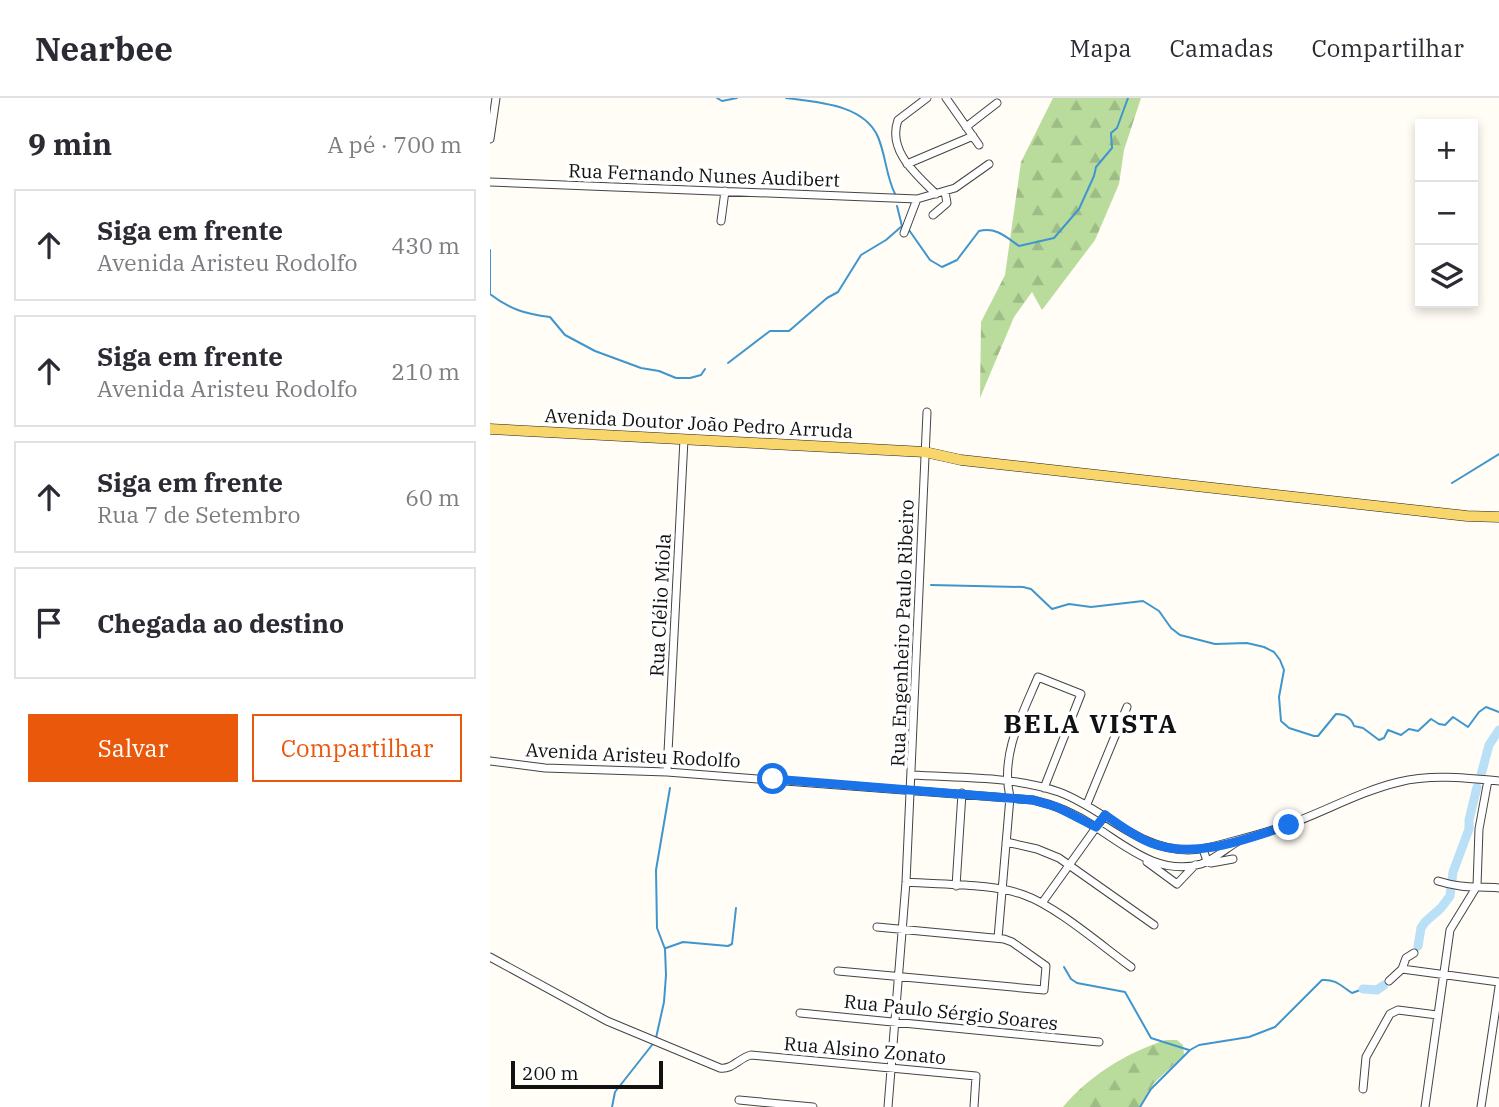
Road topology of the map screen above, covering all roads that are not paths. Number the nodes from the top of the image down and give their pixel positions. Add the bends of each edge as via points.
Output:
1 (496, 98) edge
2 (927, 98) edge
3 (946, 98) edge
4 (997, 103) dead end
5 (966, 127) junction
6 (973, 136) junction
7 (490, 139) edge
8 (979, 145) dead end
9 (907, 164) junction
10 (989, 164) dead end
11 (490, 182) edge
12 (725, 191) junction
13 (945, 192) junction
14 (936, 194) junction
15 (918, 199) junction
16 (933, 215) dead end
17 (721, 221) dead end
18 (906, 229) dead end
19 (927, 412) dead end
20 (490, 429) edge
21 (684, 439) junction
22 (925, 452) junction
23 (1499, 517) edge
24 (1126, 707) dead end
25 (490, 761) edge
26 (667, 772) junction
27 (912, 775) junction
28 (1488, 780) junction
29 (1006, 781) junction
30 (1499, 781) edge
31 (1044, 788) junction
32 (911, 790) junction
33 (962, 793) junction
34 (1010, 797) junction
35 (1087, 804) junction
36 (1105, 815) junction
37 (1096, 827) junction
38 (1242, 839) junction
39 (1006, 842) junction
40 (1203, 849) junction
41 (1132, 852) junction
42 (1233, 859) dead end
43 (1207, 861) junction
44 (1070, 865) junction
45 (1195, 865) junction
46 (1438, 881) dead end
47 (906, 882) junction
48 (956, 886) junction
49 (1477, 886) junction
50 (1499, 888) edge
51 (1002, 890) junction
52 (1042, 903) junction
53 (1154, 925) dead end
54 (877, 927) dead end
55 (903, 930) junction
56 (998, 938) junction
57 (1414, 953) dead end
58 (490, 957) edge
59 (1131, 967) dead end
60 (1402, 969) junction
61 (838, 971) dead end
62 (1444, 974) junction
63 (899, 977) junction
64 (1389, 981) dead end
65 (1499, 984) edge
66 (800, 1013) dead end
67 (1437, 1015) junction
68 (895, 1022) junction
69 (1099, 1042) dead end
70 (891, 1068) junction
71 (1363, 1090) dead end
72 (739, 1100) dead end
73 (813, 1107) edge
74 (888, 1107) edge
75 (974, 1107) edge
76 (1425, 1107) edge
77 (1481, 1107) edge

1 - 7 street
2 - 9 street via 898,120 896,135
3 - 5 street
4 - 5 street
5 - 6 street
6 - 8 street
6 - 9 street
9 - 14 street
10 - 13 street
11 - 12 street, Rua Fernando Nunes Audibert
12 - 15 street, Rua Fernando Nunes Audibert
12 - 17 street
13 - 14 street
13 - 16 street via 947,203
14 - 15 street
15 - 18 street
19 - 22 street, Rua Engenheiro Paulo Ribeiro
20 - 21 main road, Avenida Doutor João Pedro Arruda
21 - 22 main road, Avenida Doutor João Pedro Arruda via 907,451 920,456
21 - 26 street, Rua Clélio Miola
22 - 23 main road, Avenida Doutor João Pedro Arruda via 936,459
22 - 27 street, Rua Engenheiro Paulo Ribeiro
24 - 35 street
25 - 26 street, Avenida Aristeu Rodolfo via 545,768
26 - 32 street, Avenida Aristeu Rodolfo
27 - 29 street
27 - 32 street, Rua Engenheiro Paulo Ribeiro
28 - 30 street
28 - 38 street via 1401,781
28 - 49 street via 1479,829
29 - 31 street
29 - 31 street via 1012,740 1038,677 1081,694
29 - 34 street
31 - 35 street
32 - 33 street, Avenida Aristeu Rodolfo
32 - 47 street, Rua Engenheiro Paulo Ribeiro
33 - 34 street, Avenida Aristeu Rodolfo
33 - 48 street
34 - 37 street, Avenida Aristeu Rodolfo via 1044,803
34 - 39 street
35 - 36 street
36 - 37 street
36 - 40 street via 1151,843 1179,850
37 - 41 street, Avenida Aristeu Rodolfo
37 - 44 street
38 - 40 street
38 - 43 street, Avenida Aristeu Rodolfo
39 - 44 street via 1048,853
39 - 51 street
40 - 43 street
41 - 45 street, Avenida Aristeu Rodolfo via 1155,862
41 - 45 street via 1177,884
42 - 43 street via 1214,864
43 - 45 street, Avenida Aristeu Rodolfo
44 - 52 street
44 - 53 street
46 - 49 street via 1470,889
47 - 48 street
47 - 55 street, Rua Engenheiro Paulo Ribeiro
48 - 51 street
49 - 50 street
49 - 62 street via 1451,925
51 - 52 street
51 - 56 street
52 - 59 street
54 - 55 street
55 - 56 street
55 - 63 street, Rua Engenheiro Paulo Ribeiro
56 - 63 street via 1012,942 1046,966 1043,990
57 - 60 street
58 - 70 street, Rua Alsino Zonato via 607,1021 720,1068 751,1055
60 - 62 street
60 - 64 street
61 - 63 street
62 - 65 street
62 - 67 street
63 - 68 street, Rua Engenheiro Paulo Ribeiro
65 - 77 street
66 - 68 street, Rua Paulo Sérgio Soares
67 - 71 street via 1398,1010 1390,1014 1366,1057
67 - 76 street
68 - 69 street, Rua Paulo Sérgio Soares
68 - 70 street, Rua Engenheiro Paulo Ribeiro
70 - 74 street, Rua Engenheiro Paulo Ribeiro
70 - 75 street, Rua Alsino Zonato via 976,1076
72 - 73 street

